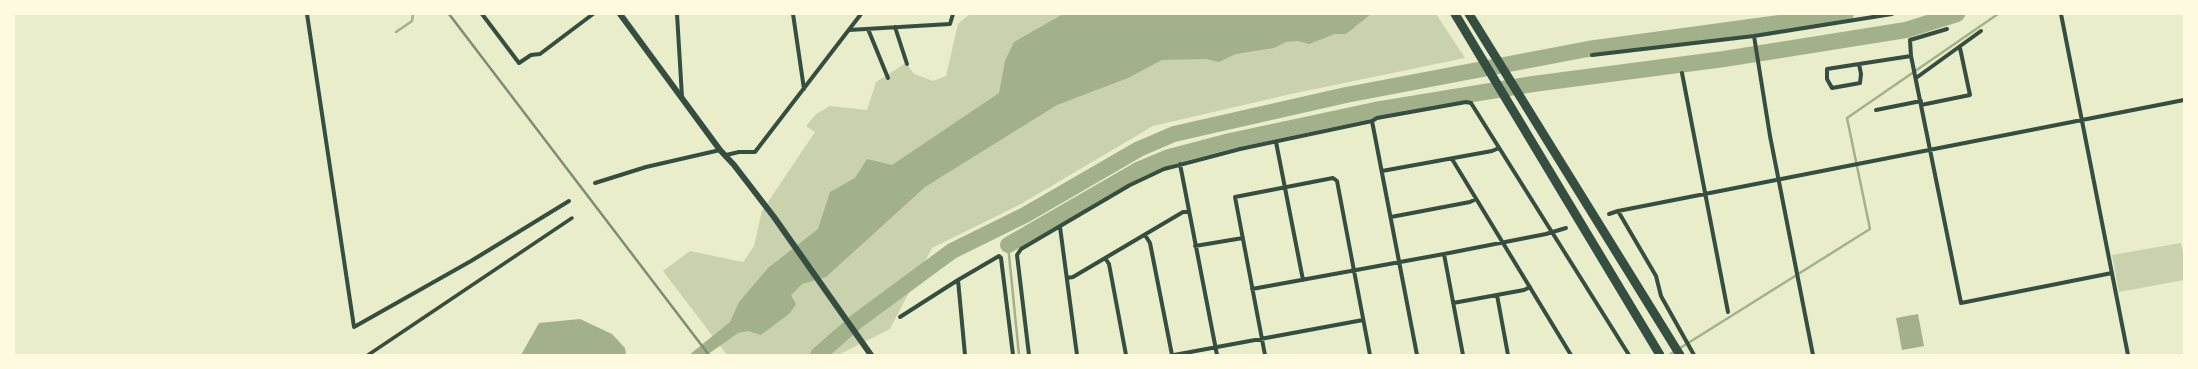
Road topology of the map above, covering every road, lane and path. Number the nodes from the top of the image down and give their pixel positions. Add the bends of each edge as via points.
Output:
1 (307, 14) edge
2 (482, 14) edge
3 (593, 14) edge
4 (620, 14) edge
5 (677, 14) edge
6 (793, 14) edge
7 (861, 14) edge
8 (953, 14) edge
9 (1455, 14) edge
10 (1469, 14) edge
11 (1892, 14) edge
12 (2061, 14) edge
13 (895, 27) junction
14 (868, 29) junction
15 (1947, 29) dead end
16 (849, 30) junction
17 (1981, 31) dead end
18 (1754, 36) junction
19 (1960, 48) junction
20 (1592, 55) dead end
21 (1911, 56) junction
22 (908, 64) dead end
23 (1859, 64) junction
24 (1682, 74) dead end
25 (1915, 76) junction
26 (888, 78) dead end
27 (804, 89) junction
28 (682, 99) junction
29 (2184, 100) edge
30 (1921, 103) junction
31 (1876, 110) dead end
32 (2082, 120) junction
33 (1372, 121) junction
34 (1276, 142) junction
35 (1499, 148) junction
36 (720, 150) junction
37 (1931, 150) junction
38 (726, 155) junction
39 (1452, 159) junction
40 (1180, 164) junction
41 (1382, 171) junction
42 (1779, 179) junction
43 (595, 183) dead end
44 (1285, 188) junction
45 (1705, 194) junction
46 (1476, 199) junction
47 (569, 201) dead end
48 (1618, 210) junction
49 (1189, 212) junction
50 (1608, 214) dead end
51 (1391, 217) junction
52 (572, 218) dead end
53 (1060, 227) junction
54 (1566, 228) dead end
55 (1552, 233) junction
56 (1145, 235) junction
57 (1242, 238) junction
58 (1503, 243) junction
59 (1195, 246) junction
60 (1444, 254) junction
61 (1105, 258) junction
62 (1399, 263) junction
63 (1353, 271) junction
64 (2112, 273) junction
65 (1067, 278) junction
66 (958, 280) junction
67 (1303, 280) junction
68 (1530, 287) junction
69 (1252, 289) junction
70 (1497, 295) junction
71 (1453, 303) junction
72 (1728, 312) dead end
73 (900, 317) dead end
74 (1363, 320) junction
75 (1262, 339) junction
76 (1215, 348) junction
77 (368, 355) edge
78 (871, 355) edge
79 (965, 355) edge
80 (1013, 355) edge
81 (1029, 355) edge
82 (1077, 355) edge
83 (1126, 355) edge
84 (1173, 355) edge
85 (1217, 355) edge
86 (1265, 355) edge
87 (1370, 355) edge
88 (1417, 355) edge
89 (1463, 355) edge
90 (1508, 355) edge
91 (1571, 355) edge
92 (1629, 355) edge
93 (1660, 355) edge
94 (1680, 355) edge
95 (1694, 355) edge
96 (1813, 355) edge
97 (2128, 355) edge

1 - 47 street via 354,327 472,261
2 - 3 street via 519,63 531,55 540,54
4 - 28 street
5 - 28 street
6 - 27 street
7 - 16 street
8 - 13 street via 950,24
9 - 93 highway
10 - 94 highway
11 - 18 street
12 - 32 street
13 - 14 street
13 - 22 street
14 - 16 street
14 - 26 street
15 - 21 street via 1910,40
16 - 27 street
17 - 19 street
18 - 20 street
18 - 42 street
19 - 25 street
19 - 30 street via 1970,95
21 - 23 street
21 - 25 street
23 - 23 street via 1827,69 1827,79 1832,88 1860,83
24 - 45 street
25 - 30 street
27 - 38 street via 755,152
28 - 36 street
29 - 32 street
30 - 31 street
30 - 37 street
32 - 37 street
32 - 64 street
33 - 34 street
33 - 35 street via 1466,102 1471,104
33 - 41 street
34 - 40 street
34 - 44 street
35 - 39 street
35 - 55 street
36 - 38 street
36 - 43 street via 646,167
37 - 42 street
37 - 64 street via 1961,302
38 - 78 street via 774,217
39 - 41 street
39 - 46 street
40 - 49 street
40 - 53 street via 1130,185
41 - 51 street
42 - 45 street
42 - 96 street
44 - 57 street via 1235,197
44 - 63 street via 1333,178 1337,181
44 - 67 street
45 - 48 street
45 - 72 street
46 - 51 street
46 - 58 street
48 - 50 street
48 - 95 street via 1656,276 1661,296
49 - 56 street via 1184,212
49 - 59 street
51 - 62 street
52 - 77 street
53 - 65 street
53 - 81 street via 1021,249 1017,255
54 - 55 street
55 - 58 street
55 - 92 street
56 - 61 street
56 - 84 street via 1150,243
57 - 59 street
57 - 69 street
58 - 60 street
58 - 68 street
59 - 76 street
60 - 62 street
60 - 71 street
61 - 65 street
61 - 83 street via 1109,264
62 - 63 street
62 - 88 street
63 - 67 street
63 - 74 street
64 - 97 street
65 - 82 street
66 - 73 street
66 - 79 street
66 - 80 street via 999,256 1002,258
67 - 69 street
68 - 70 street
68 - 91 street
69 - 75 street
70 - 71 street
70 - 90 street
71 - 89 street
74 - 75 street
74 - 87 street
75 - 76 street
75 - 86 street
76 - 84 street
76 - 85 street

